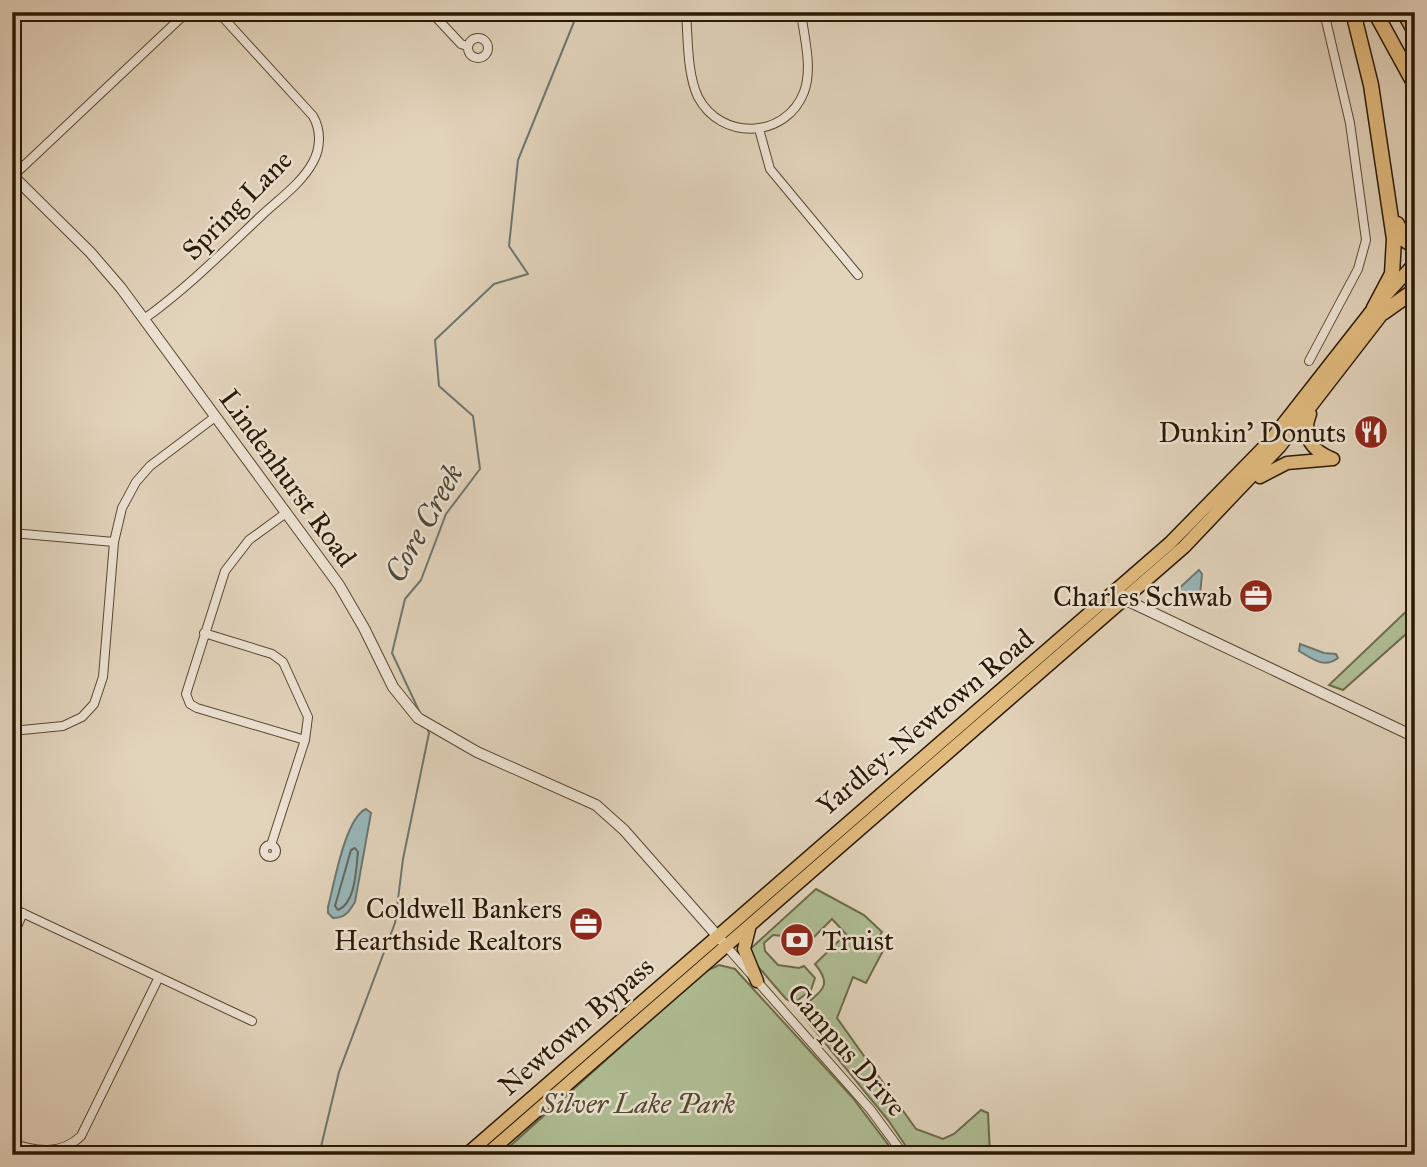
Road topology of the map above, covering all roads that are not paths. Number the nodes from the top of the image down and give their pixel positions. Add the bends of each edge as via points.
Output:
1 (187, 12) edge
2 (218, 12) edge
3 (431, 12) edge
4 (686, 12) edge
5 (801, 12) edge
6 (1324, 12) edge
7 (1353, 12) edge
8 (1375, 12) edge
9 (1404, 12) edge
10 (1415, 32) edge
11 (467, 46) dead end
12 (1415, 85) edge
13 (759, 129) junction
14 (13, 175) edge
15 (1392, 214) junction
16 (1415, 247) edge
17 (1415, 265) edge
18 (858, 275) dead end
19 (1415, 289) edge
20 (1379, 310) junction
21 (144, 319) junction
22 (1309, 361) dead end
23 (1315, 404) junction
24 (215, 417) junction
25 (286, 513) junction
26 (1206, 526) junction
27 (12, 533) edge
28 (114, 542) junction
29 (1122, 595) junction
30 (204, 633) junction
31 (12, 731) edge
32 (1415, 737) edge
33 (305, 740) junction
34 (271, 845) dead end
35 (12, 908) edge
36 (23, 913) junction
37 (752, 924) junction
38 (717, 935) junction
39 (12, 938) edge
40 (726, 946) junction
41 (159, 977) junction
42 (757, 981) junction
43 (252, 1021) dead end
44 (12, 1143) edge
45 (467, 1155) edge
46 (486, 1155) edge
47 (904, 1155) edge

1 - 14 street
2 - 21 street, Spring Lane via 313,116 318,147 312,165 282,196 207,270
3 - 11 street
4 - 13 street via 694,82 704,105 730,126
5 - 13 street via 808,69 805,89 790,113
6 - 22 street via 1350,123 1366,240 1359,269
7 - 15 highway via 1371,85
8 - 12 highway
9 - 10 highway
13 - 18 street via 770,169
14 - 21 street, Lindenhurst Road via 90,252
15 - 16 highway via 1405,240
15 - 20 highway via 1394,264
17 - 20 highway, Yardley-Newtown Road
19 - 20 highway
20 - 23 highway, Yardley-Newtown Road
20 - 29 highway, Yardley-Newtown Road via 1269,442
21 - 24 street, Lindenhurst Road
23 - 26 highway, Yardley-Newtown Road
23 - 26 highway via 1306,431 1309,444 1333,459 1276,466
24 - 25 street, Lindenhurst Road
24 - 28 street via 136,482 122,508
25 - 30 street via 236,553 218,585
25 - 38 street, Lindenhurst Road via 353,607 393,687 418,718 518,771 596,805
26 - 29 highway, Yardley-Newtown Road
27 - 28 street
28 - 31 street via 98,698 73,722
29 - 32 street
29 - 37 highway, Yardley-Newtown Road
29 - 38 highway, Yardley-Newtown Road
30 - 33 street via 272,654 283,662 308,718
30 - 33 street via 186,694 190,704
33 - 34 street
35 - 36 street
36 - 39 street
36 - 41 street
37 - 40 highway, Yardley-Newtown Road
37 - 42 highway via 743,942
38 - 40 street, Lindenhurst Road
38 - 45 highway, Newtown Bypass
40 - 42 street, Campus Drive
40 - 46 highway, Newtown Bypass
41 - 43 street
41 - 44 street via 81,1136 69,1145 46,1151
42 - 47 street, Campus Drive via 870,1109

